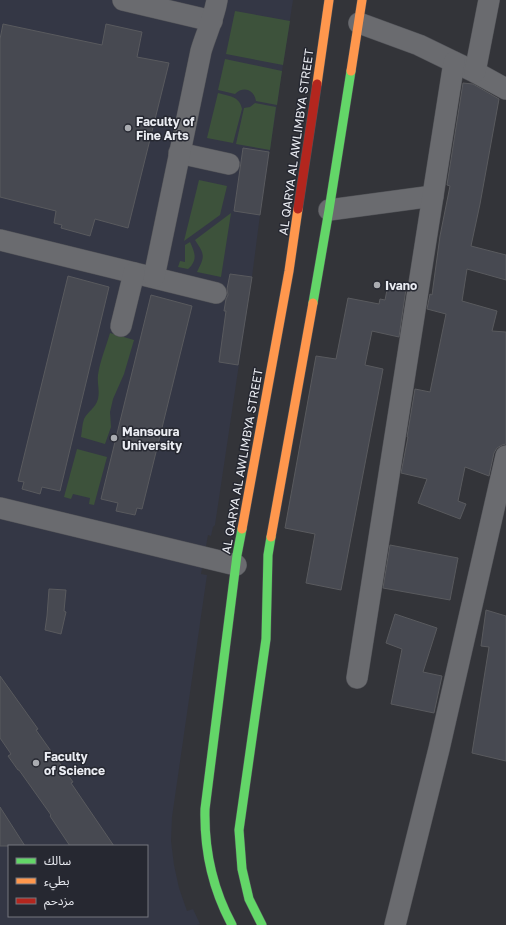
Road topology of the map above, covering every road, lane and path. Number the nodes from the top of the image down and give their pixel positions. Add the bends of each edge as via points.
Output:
1 (123, 0) edge
2 (217, 0) edge
3 (329, 0) edge
4 (362, 0) edge
5 (489, 0) edge
6 (212, 21) junction
7 (359, 22) junction
8 (454, 62) junction
9 (475, 72) junction
10 (506, 89) edge
11 (179, 154) junction
12 (230, 164) dead end
13 (433, 196) junction
14 (329, 210) junction
15 (0, 240) edge
16 (134, 272) junction
17 (154, 278) junction
18 (216, 293) dead end
19 (121, 326) dead end
20 (506, 456) edge
21 (0, 508) edge
22 (236, 565) junction
23 (357, 678) dead end
24 (216, 830) dead end
25 (205, 831) junction
26 (232, 925) edge
27 (262, 925) edge
28 (395, 925) edge

1 - 6 street
2 - 6 street
3 - 22 main road, AL QARYA AL AWLIMBYA STREET via 293,271
4 - 7 main road
5 - 9 street
6 - 11 street via 201,51
7 - 8 street via 419,44
7 - 14 main road
8 - 9 street
8 - 13 street
9 - 10 street
11 - 12 street
11 - 17 street
13 - 14 street
13 - 23 street
14 - 27 main road via 313,274 268,555 266,639 235,830 250,899
15 - 16 street
16 - 17 street
16 - 19 street
17 - 18 street
20 - 28 street
21 - 22 street
22 - 25 main road, AL QARYA AL AWLIMBYA STREET via 208,782
24 - 25 main road
25 - 26 main road, AL QARYA AL AWLIMBYA STREET via 213,880

